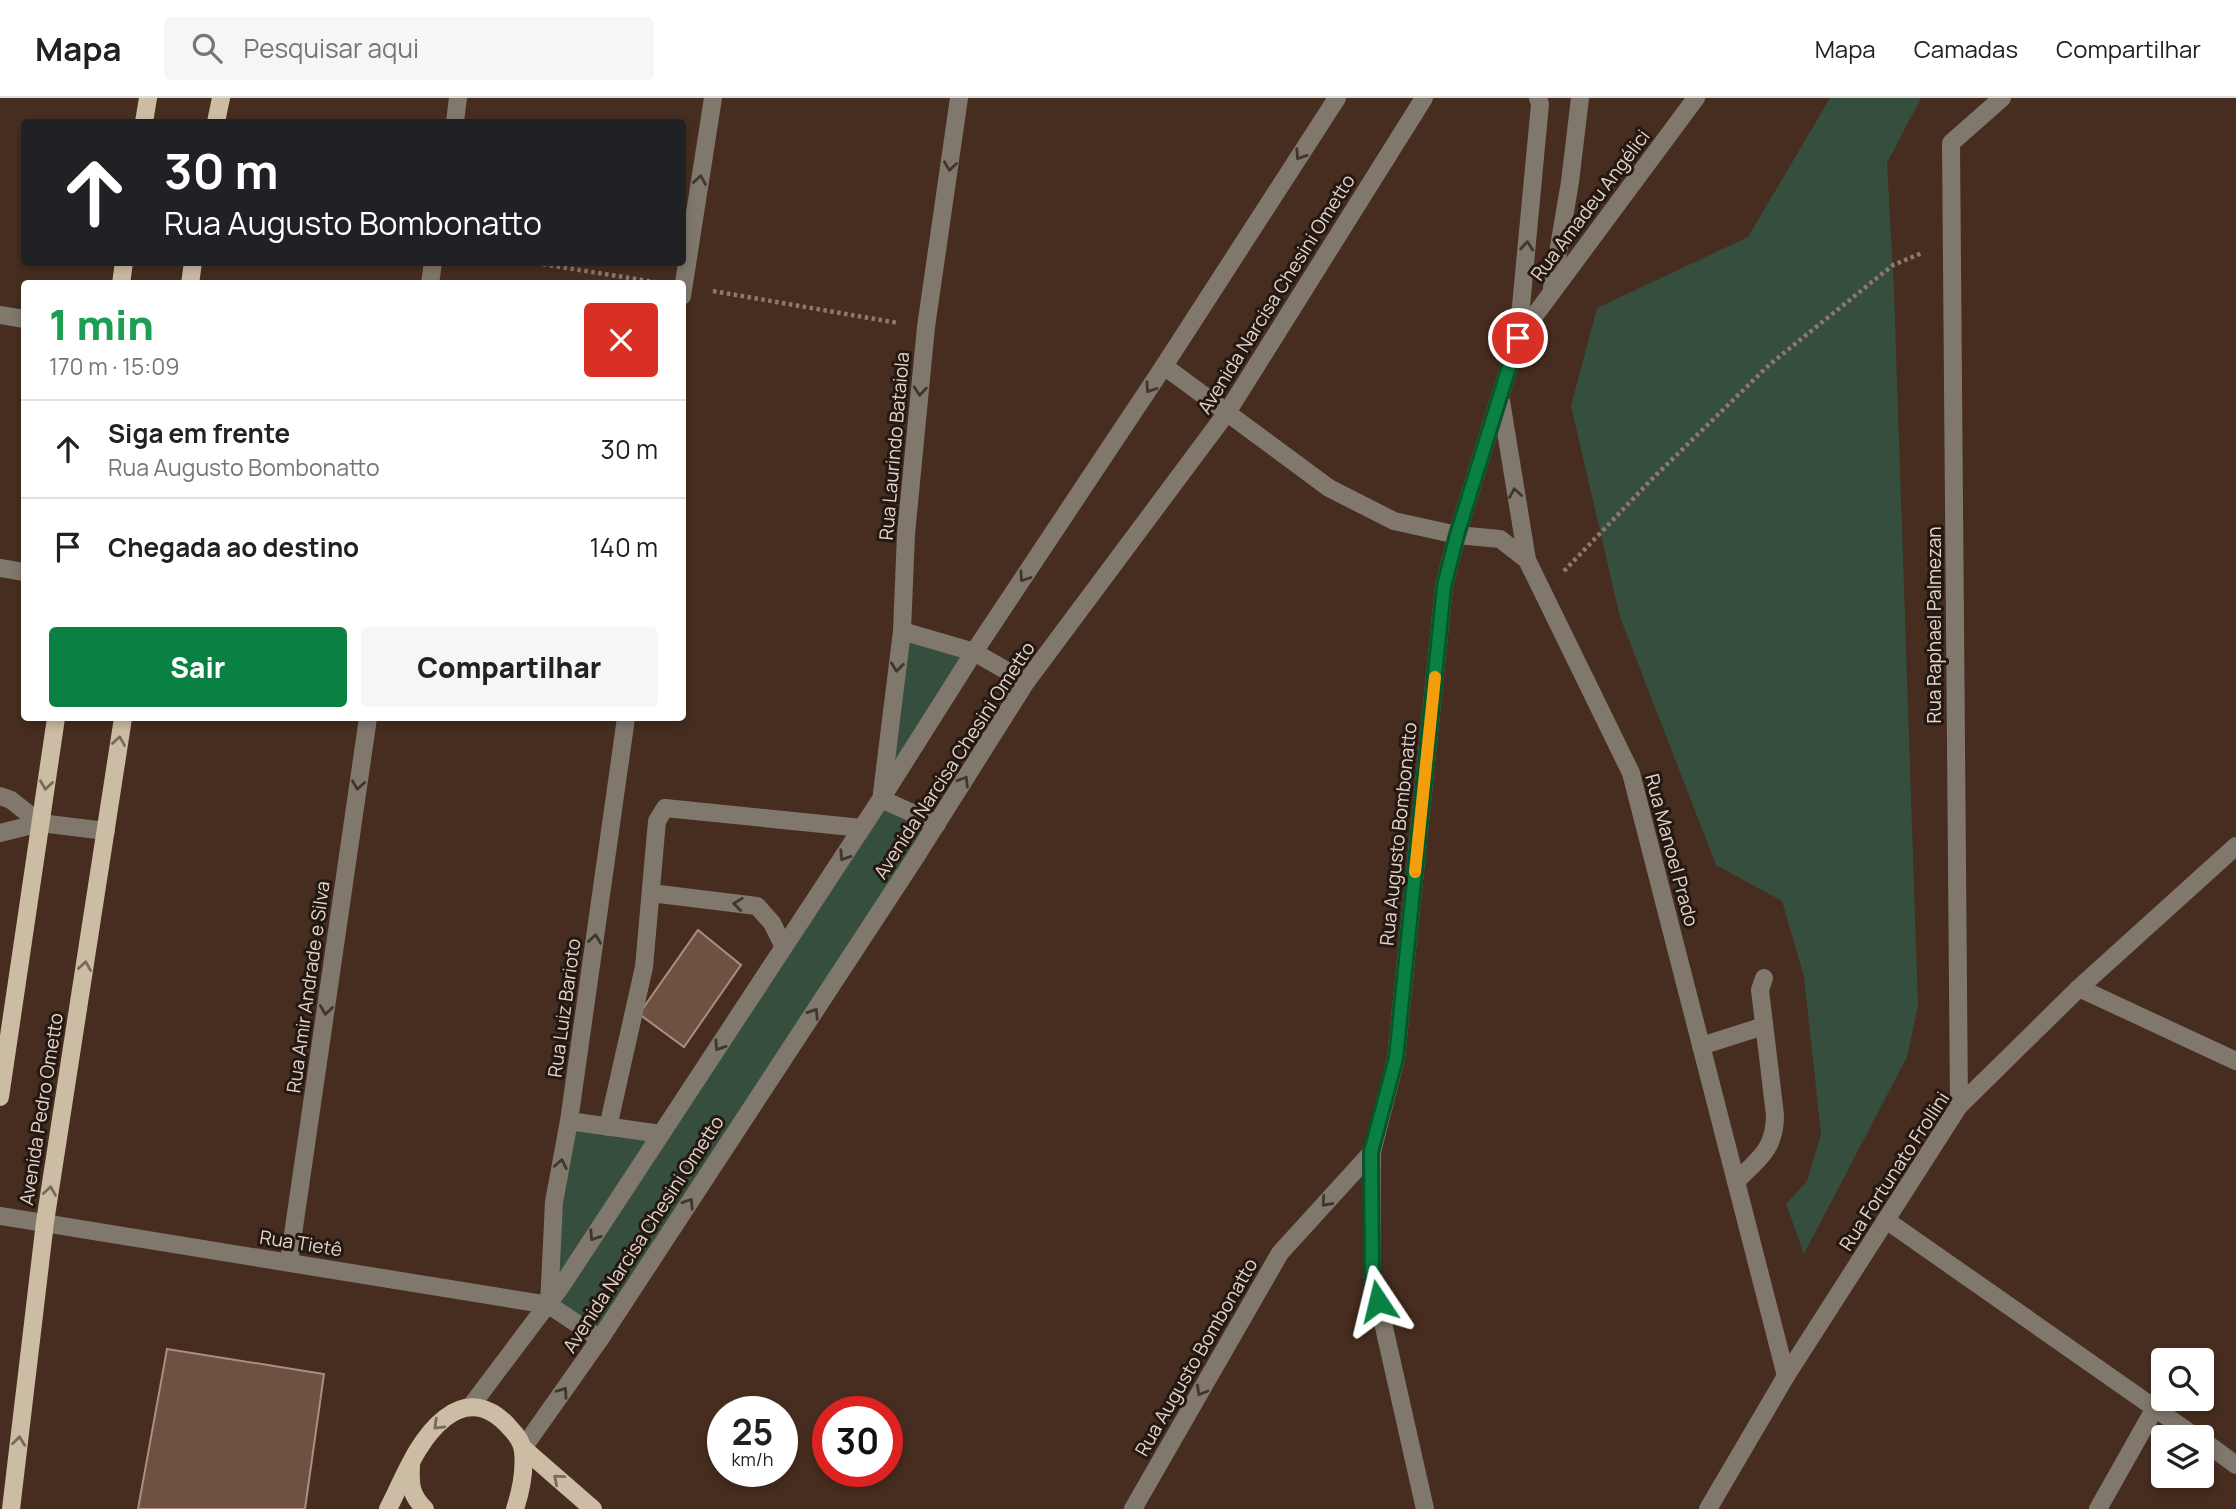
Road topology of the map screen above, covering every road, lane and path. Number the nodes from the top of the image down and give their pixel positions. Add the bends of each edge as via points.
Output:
1 (148, 98) edge
2 (221, 98) edge
3 (458, 98) edge
4 (713, 98) edge
5 (959, 98) edge
6 (1337, 98) edge
7 (1424, 98) edge
8 (1580, 98) edge
9 (1696, 98) edge
10 (2003, 98) edge
11 (1539, 100) edge
12 (144, 119) edge
13 (217, 119) edge
14 (455, 119) edge
15 (686, 240) edge
16 (1952, 241) junction
17 (552, 266) edge
18 (631, 280) edge
19 (686, 289) edge
20 (1551, 292) junction
21 (0, 315) edge
22 (21, 318) edge
23 (926, 327) junction
24 (1518, 338) junction
25 (1164, 366) junction
26 (1500, 396) junction
27 (1228, 411) junction
28 (1457, 535) junction
29 (1527, 560) junction
30 (0, 568) edge
31 (21, 572) edge
32 (1543, 593) junction
33 (902, 631) junction
34 (974, 652) junction
35 (1027, 682) junction
36 (56, 721) edge
37 (123, 721) edge
38 (368, 721) edge
39 (626, 721) edge
40 (0, 796) edge
41 (881, 799) junction
42 (40, 823) junction
43 (937, 824) junction
44 (862, 828) junction
45 (106, 831) junction
46 (0, 834) edge
47 (2236, 846) edge
48 (651, 893) junction
49 (784, 947) junction
50 (1763, 978) dead end
51 (2079, 988) junction
52 (1764, 1026) junction
53 (1701, 1046) junction
54 (2236, 1061) edge
55 (0, 1097) edge
56 (1959, 1106) junction
57 (569, 1121) junction
58 (608, 1127) junction
59 (661, 1134) junction
60 (1371, 1152) junction
61 (1736, 1181) junction
62 (0, 1216) edge
63 (1886, 1220) junction
64 (45, 1222) junction
65 (289, 1262) junction
66 (549, 1305) junction
67 (600, 1339) junction
68 (1786, 1376) junction
69 (2151, 1405) edge
70 (471, 1406) junction
71 (2153, 1411) edge
72 (2159, 1411) edge
73 (2179, 1425) edge
74 (523, 1448) junction
75 (2214, 1449) edge
76 (411, 1463) junction
77 (2236, 1465) edge
78 (11, 1509) edge
79 (388, 1509) edge
80 (425, 1509) edge
81 (515, 1509) edge
82 (593, 1509) edge
83 (1133, 1509) edge
84 (1426, 1509) edge
85 (1709, 1509) edge
86 (2098, 1509) edge

1 - 12 main road
2 - 13 main road
3 - 14 street
15 -> 4 street
5 -> 23 street, Rua Laurindo Bataiola
6 -> 25 street, Avenida Narcisa Chesini Ometto
7 - 27 street, Avenida Narcisa Chesini Ometto
8 - 20 street
9 - 20 street, Rua Amadeu Angélici
10 - 16 street, Rua Raphael Palmezan via 1951,143
24 -> 11 street, Rua Augusto Bombonatto
16 - 32 path via 1892,265 1769,365
16 - 56 street, Rua Raphael Palmezan
17 - 18 path
19 - 23 path
20 - 24 street, Rua Amadeu Angélici
21 - 22 street
23 -> 33 street, Rua Laurindo Bataiola via 906,534
24 - 26 street, Rua Augusto Bombonatto
25 - 27 street, Rua Manoel Prado
25 -> 34 street, Avenida Narcisa Chesini Ometto
26 - 28 street, Rua Augusto Bombonatto
29 -> 26 street
27 - 28 street, Rua Manoel Prado via 1329,488 1395,521
27 - 35 street, Avenida Narcisa Chesini Ometto
28 - 29 street, Rua Manoel Prado via 1500,539
28 - 60 street, Rua Augusto Bombonatto via 1444,586 1396,1058
29 - 32 street, Rua Manoel Prado
30 - 31 street
32 - 53 street, Rua Manoel Prado via 1631,773
33 - 34 street
33 -> 41 street, Rua Laurindo Bataiola
34 - 35 street
34 - 41 street, Avenida Narcisa Chesini Ometto
43 -> 35 street, Avenida Narcisa Chesini Ometto
36 -> 42 main road
45 -> 37 main road, Avenida Pedro Ometto
38 -> 65 street, Rua Amir Andrade e Silva
57 -> 39 street, Rua Luiz Barioto
40 - 42 street
41 - 43 street
41 - 44 street, Avenida Narcisa Chesini Ometto
42 - 45 street
42 - 46 street
42 - 55 main road
67 -> 43 street, Avenida Narcisa Chesini Ometto
44 - 48 street via 665,808 657,821
44 -> 49 street, Avenida Narcisa Chesini Ometto
64 -> 45 main road, Avenida Pedro Ometto
47 - 51 street, Rua Fortunato Frollini
49 -> 48 street via 757,906
48 - 58 street via 644,967
49 -> 59 street, Avenida Narcisa Chesini Ometto
50 - 52 street
51 - 54 street
51 - 56 street, Rua Fortunato Frollini
52 - 53 street
52 - 61 street via 1775,1135
53 - 61 street, Rua Manoel Prado
56 - 63 street, Rua Fortunato Frollini
57 - 58 street
66 -> 57 street, Rua Luiz Barioto via 554,1202
58 - 59 street
59 -> 66 street, Avenida Narcisa Chesini Ometto
60 -> 83 street, Rua Augusto Bombonatto via 1280,1253
60 - 84 street via 1372,1274
61 - 68 street, Rua Manoel Prado
62 - 64 street, Rua Tietê
63 - 68 street, Rua Fortunato Frollini
63 - 69 street
64 - 65 street, Rua Tietê
78 -> 64 main road, Avenida Pedro Ometto
65 - 66 street, Rua Tietê
66 - 67 street
66 - 70 street, Avenida Narcisa Chesini Ometto
74 -> 67 street, Avenida Narcisa Chesini Ometto
68 - 85 street, Rua Fortunato Frollini
70 - 74 main road via 497,1414
70 -> 76 main road via 443,1419
71 - 86 street
72 - 73 street
74 - 81 main road via 522,1489
82 -> 74 main road
75 - 77 street
76 - 79 main road
76 - 80 main road via 410,1485 415,1500

